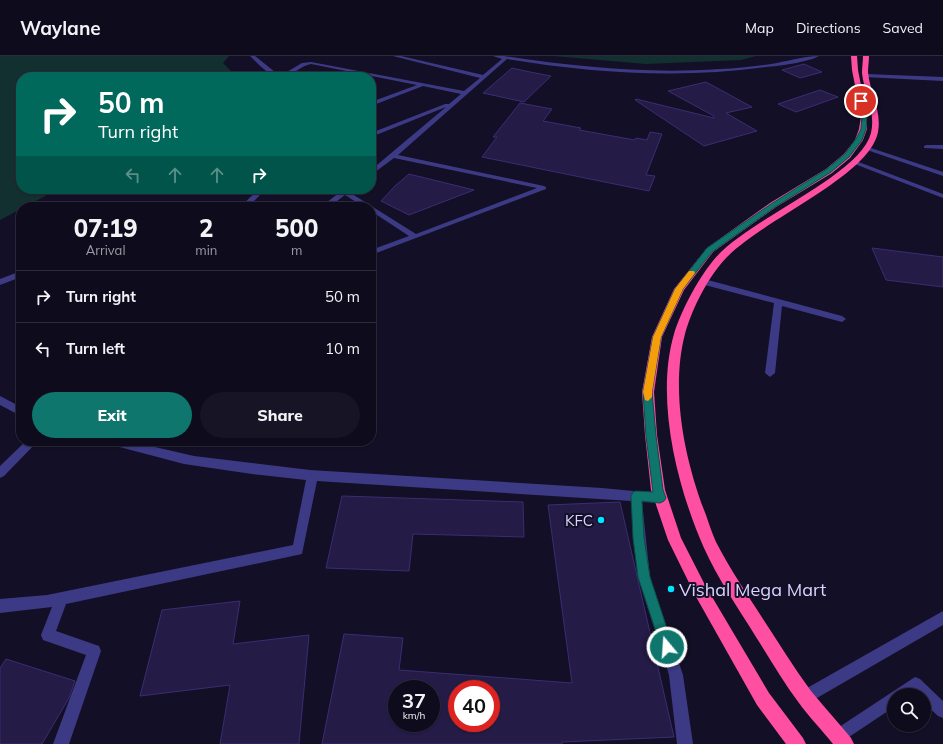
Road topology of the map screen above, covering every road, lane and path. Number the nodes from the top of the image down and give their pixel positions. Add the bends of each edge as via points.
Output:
1 (252, 56) edge
2 (395, 56) edge
3 (495, 56) edge
4 (817, 56) edge
5 (854, 56) edge
6 (866, 56) edge
7 (506, 58) junction
8 (352, 71) joint
9 (272, 72) edge
10 (290, 72) edge
11 (357, 72) edge
12 (376, 76) edge
13 (866, 76) junction
14 (484, 77) junction
15 (934, 79) junction
16 (943, 79) edge
17 (422, 85) junction
18 (943, 86) edge
19 (465, 93) junction
20 (376, 101) edge
21 (455, 101) junction
22 (376, 133) edge
23 (926, 147) dead end
24 (943, 147) edge
25 (866, 148) junction
26 (393, 156) junction
27 (854, 162) junction
28 (376, 169) edge
29 (943, 174) edge
30 (258, 194) edge
31 (340, 194) edge
32 (351, 194) edge
33 (943, 196) edge
34 (249, 202) edge
35 (331, 202) edge
36 (362, 202) edge
37 (376, 212) edge
38 (416, 237) junction
39 (376, 252) edge
40 (16, 276) edge
41 (0, 282) edge
42 (704, 282) junction
43 (778, 302) junction
44 (842, 319) dead end
45 (770, 373) dead end
46 (0, 400) edge
47 (16, 409) edge
48 (29, 446) edge
49 (132, 446) edge
50 (0, 473) edge
51 (312, 476) junction
52 (636, 496) junction
53 (660, 498) junction
54 (62, 599) junction
55 (0, 606) edge
56 (943, 618) edge
57 (908, 688) edge
58 (918, 688) edge
59 (805, 697) junction
60 (931, 699) edge
61 (887, 704) edge
62 (943, 710) edge
63 (841, 740) edge
64 (61, 744) edge
65 (685, 744) edge
66 (797, 744) edge

1 - 9 street
2 - 14 street
3 - 7 street
4 - 7 street via 768,66 643,73 601,71
5 - 53 highway via 864,116 859,140 847,156 829,171 773,205 710,250 679,289 657,337 648,392
6 - 13 highway
7 - 14 street
8 - 10 street via 311,63
8 - 11 street
12 - 17 street
13 - 15 street
13 - 25 highway via 875,110 876,125 874,136
14 - 19 street
15 - 16 street
15 - 18 street
17 - 19 street
17 - 20 street
19 - 21 street
21 - 22 street
21 - 26 street
23 - 24 street
25 - 27 highway
25 - 29 street
26 - 28 street
26 - 38 street via 544,188
27 - 33 street
27 - 42 highway via 822,187 766,222 731,248 716,263
30 - 34 street
31 - 35 street
32 - 36 street
37 - 38 street
38 - 39 street
40 - 41 street
42 - 43 street
42 - 59 highway via 688,309 679,335 674,363 678,447 689,489 710,545 743,602
43 - 44 street
43 - 45 street
46 - 47 street
48 - 50 street
49 - 51 street via 192,461
51 - 52 street via 588,491
51 - 54 street via 298,550
52 - 53 street
52 - 65 street via 644,577 676,675
53 - 66 highway via 675,540 700,590 763,699
54 - 55 street
54 - 64 street via 48,635 94,651
56 - 59 street
57 - 58 street via 914,684
59 - 63 highway
60 - 62 street
61 - 63 street

